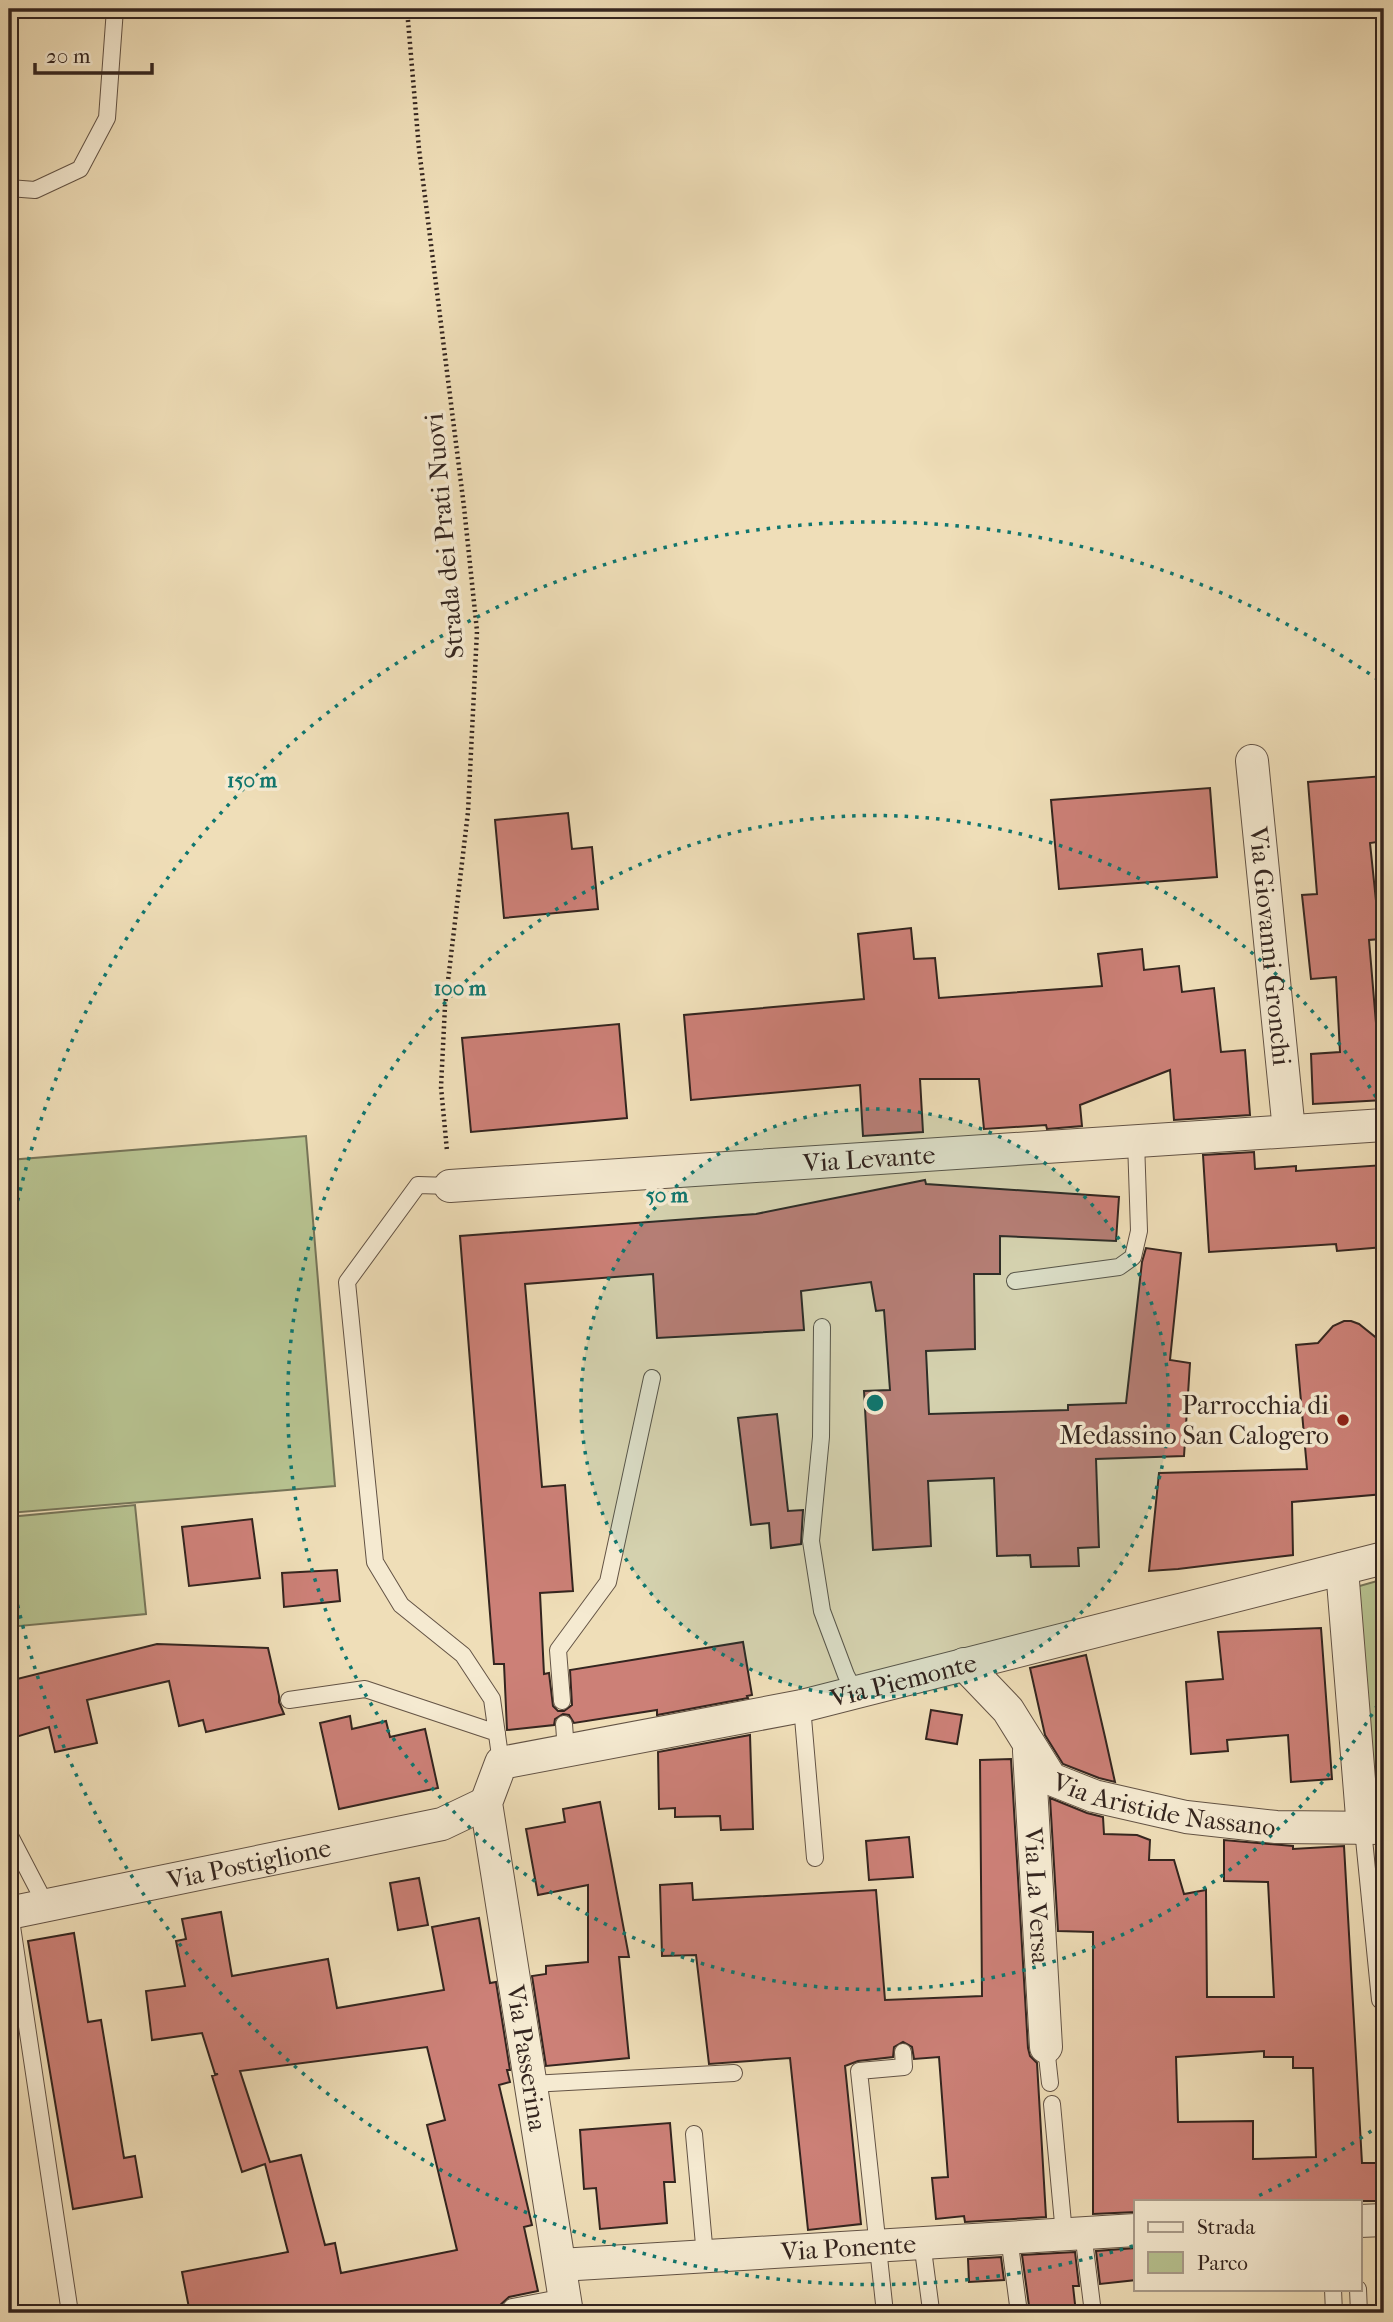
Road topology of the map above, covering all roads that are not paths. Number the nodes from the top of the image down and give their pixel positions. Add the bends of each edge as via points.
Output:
1 (115, 9) edge
2 (9, 188) edge
3 (1252, 761) dead end
4 (1384, 1125) edge
5 (1289, 1131) junction
6 (1136, 1141) junction
7 (450, 1186) joint
8 (1015, 1281) dead end
9 (822, 1327) dead end
10 (652, 1378) dead end
11 (1384, 1558) edge
12 (1342, 1569) junction
13 (964, 1664) junction
14 (855, 1692) junction
15 (289, 1700) dead end
16 (562, 1701) dead end
17 (802, 1706) junction
18 (1029, 1747) junction
19 (499, 1748) junction
20 (486, 1803) junction
21 (1374, 1828) edge
22 (9, 1834) edge
23 (815, 1858) dead end
24 (46, 1905) junction
25 (9, 1913) edge
26 (1380, 2000) dead end
27 (1046, 2047) joint
28 (903, 2052) dead end
29 (734, 2073) dead end
30 (1050, 2083) dead end
31 (531, 2084) junction
32 (1052, 2105) dead end
33 (694, 2134) dead end
34 (1384, 2220) edge
35 (1362, 2221) edge
36 (1134, 2230) edge
37 (1074, 2233) junction
38 (1009, 2237) junction
39 (922, 2242) junction
40 (877, 2245) junction
41 (705, 2256) junction
42 (560, 2265) junction
43 (1333, 2290) edge
44 (1358, 2290) edge
45 (566, 2305) edge
46 (931, 2310) dead end
47 (70, 2313) edge
48 (507, 2313) edge
49 (886, 2313) edge
50 (1018, 2313) edge
51 (1093, 2313) edge
52 (1334, 2313) edge
53 (1359, 2313) edge

1 - 2 lane via 107,118 80,169 35,190
3 - 5 street, Via Giovanni Gronchi
4 - 5 street, Via Levante
5 - 6 street, Via Levante
6 - 7 street, Via Levante
6 - 8 lane via 1139,1231 1133,1257 1119,1267
7 - 19 lane via 418,1185 347,1282 375,1562 401,1605 463,1655 492,1699
9 - 14 lane via 821,1437 811,1541 822,1611
10 - 16 lane via 608,1582 558,1650
11 - 12 street, Via Piemonte
12 - 13 street, Via Piemonte
12 - 21 street
13 - 14 street, Via Piemonte
13 - 18 street, Via Aristide Nassano via 1008,1710
14 - 17 street, Via Piemonte
15 - 19 lane via 365,1689
17 - 19 street, Via Piemonte
17 - 23 lane
18 - 21 street, Via Aristide Nassano via 1051,1779 1094,1796 1186,1817 1276,1826
18 - 27 street, Via La Versa
19 - 20 street
20 - 24 street, Via Postiglione via 442,1825
20 - 31 street, Via Passerina
21 - 26 lane
22 - 24 lane
24 - 25 street, Via Postiglione
25 - 47 lane
27 - 30 lane
28 - 40 lane via 904,2067 859,2071
29 - 31 lane
31 - 42 street, Via Passerina
32 - 37 lane
33 - 41 lane
34 - 35 street
36 - 37 street, Via Ponente
37 - 38 street, Via Ponente
37 - 51 lane
38 - 39 street, Via Ponente
38 - 50 lane
39 - 40 street, Via Ponente
39 - 46 lane
40 - 41 street, Via Ponente
40 - 49 lane
41 - 42 street, Via Ponente
42 - 45 street, Via Passerina
43 - 52 lane
44 - 53 lane
45 - 48 lane via 512,2307

